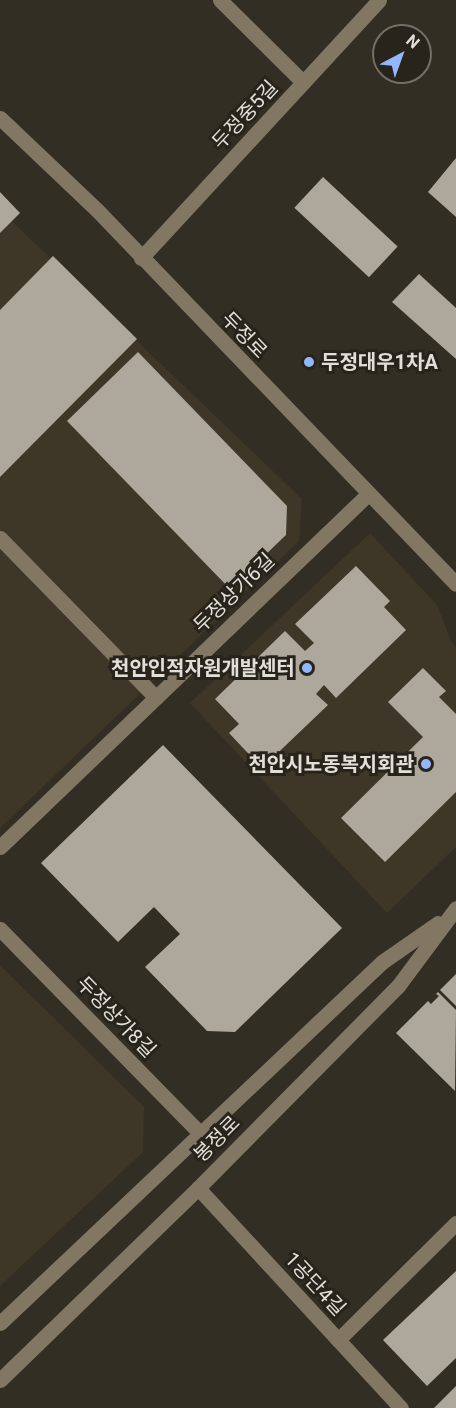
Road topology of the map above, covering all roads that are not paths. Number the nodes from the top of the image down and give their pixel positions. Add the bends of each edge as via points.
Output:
1 (220, 0) edge
2 (379, 0) edge
3 (303, 82) junction
4 (0, 118) edge
5 (141, 258) junction
6 (367, 495) junction
7 (0, 538) edge
8 (456, 584) edge
9 (156, 698) junction
10 (0, 847) edge
11 (453, 912) edge
12 (0, 929) edge
13 (201, 1134) junction
14 (198, 1188) junction
15 (456, 1224) edge
16 (0, 1323) edge
17 (338, 1340) junction
18 (0, 1380) edge
19 (401, 1408) edge

1 - 3 street
2 - 3 street, 두정중5길
3 - 5 street, 두정중5길
4 - 5 street, 두정로
5 - 6 street, 두정로
6 - 8 street, 두정로
6 - 9 street, 두정상가6길
7 - 9 street
9 - 10 street, 두정상가6길
11 - 13 street, 봉정로 via 382,962
11 - 14 street, 봉정로 via 398,986
12 - 13 street, 두정상가8길
13 - 16 street, 봉정로
14 - 17 street, 1공단4길
14 - 18 street, 봉정로
15 - 17 street
17 - 19 street, 1공단4길

